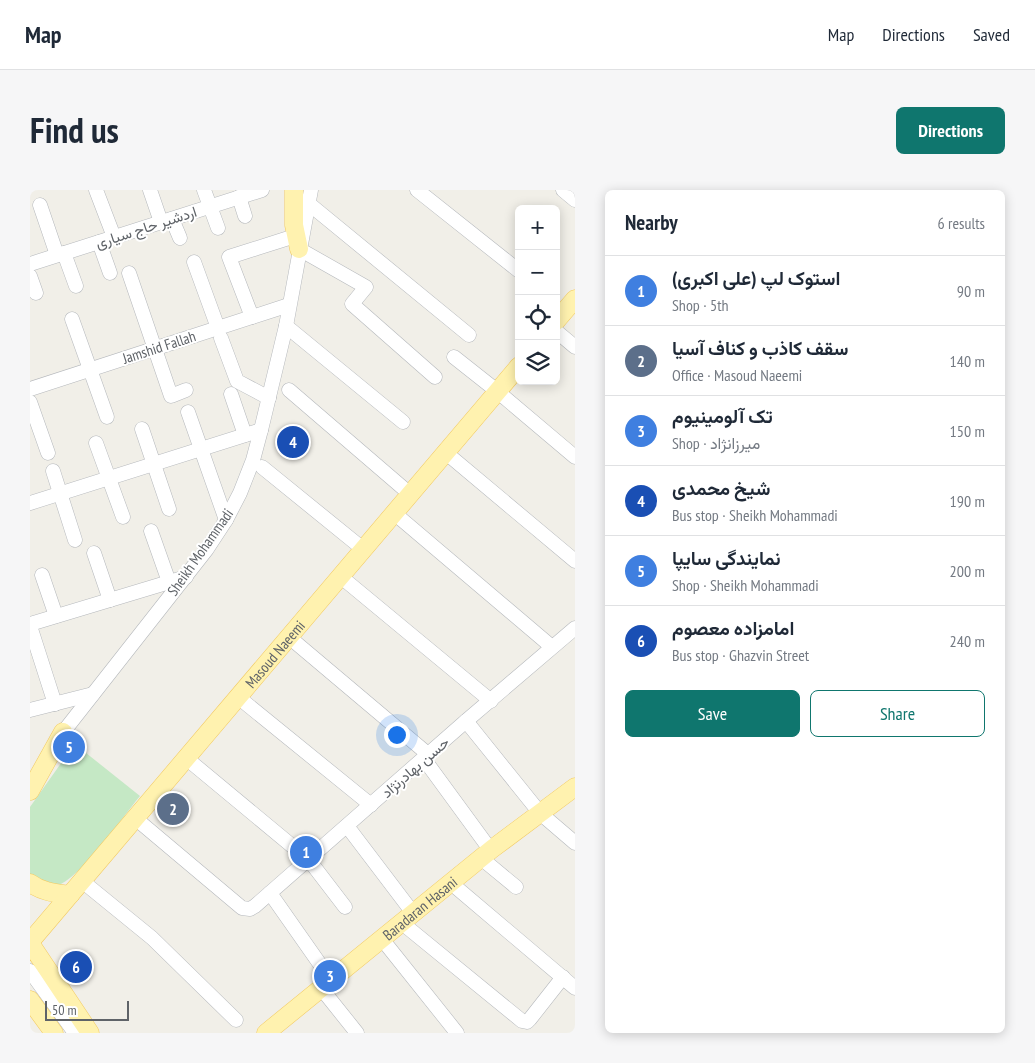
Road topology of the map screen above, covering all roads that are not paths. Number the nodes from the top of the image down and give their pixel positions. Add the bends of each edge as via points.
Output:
1 (96, 190) edge
2 (150, 190) edge
3 (204, 190) edge
4 (262, 190) edge
5 (294, 190) edge
6 (417, 190) edge
7 (563, 190) edge
8 (309, 196) edge
9 (239, 197) junction
10 (575, 200) edge
11 (40, 205) dead end
12 (210, 207) junction
13 (245, 216) dead end
14 (167, 220) junction
15 (218, 228) dead end
16 (114, 238) junction
17 (180, 238) dead end
18 (99, 242) junction
19 (297, 242) junction
20 (61, 254) junction
21 (194, 262) dead end
22 (30, 264) edge
23 (515, 268) edge
24 (110, 273) dead end
25 (129, 273) dead end
26 (30, 276) edge
27 (76, 286) dead end
28 (36, 293) dead end
29 (289, 305) junction
30 (252, 317) junction
31 (72, 320) dead end
32 (286, 326) junction
33 (220, 333) junction
34 (469, 335) dead end
35 (560, 335) edge
36 (156, 348) junction
37 (575, 348) edge
38 (454, 357) dead end
39 (90, 370) junction
40 (515, 371) edge
41 (435, 377) dead end
42 (30, 389) edge
43 (186, 390) dead end
44 (289, 390) dead end
45 (497, 391) junction
46 (231, 394) dead end
47 (269, 398) junction
48 (30, 402) edge
49 (188, 412) dead end
50 (107, 417) dead end
51 (403, 422) dead end
52 (142, 429) dead end
53 (261, 430) junction
54 (245, 435) junction
55 (96, 443) dead end
56 (201, 449) junction
57 (445, 452) junction
58 (48, 453) dead end
59 (575, 457) edge
60 (154, 464) junction
61 (262, 467) dead end
62 (53, 471) dead end
63 (109, 478) junction
64 (60, 494) junction
65 (410, 494) junction
66 (30, 503) edge
67 (169, 508) dead end
68 (394, 513) junction
69 (123, 517) dead end
70 (226, 520) junction
71 (151, 531) dead end
72 (75, 540) dead end
73 (363, 549) junction
74 (94, 553) dead end
75 (575, 561) edge
76 (42, 574) dead end
77 (186, 576) junction
78 (340, 576) junction
79 (169, 582) junction
80 (110, 600) junction
81 (56, 616) junction
82 (30, 625) edge
83 (575, 628) edge
84 (289, 637) junction
85 (552, 647) junction
86 (93, 694) junction
87 (238, 696) junction
88 (490, 701) junction
89 (54, 704) junction
90 (30, 710) edge
91 (466, 721) junction
92 (63, 732) junction
93 (426, 757) junction
94 (186, 758) junction
95 (30, 774) edge
96 (575, 781) edge
97 (575, 787) edge
98 (30, 791) edge
99 (371, 805) junction
100 (538, 812) junction
101 (135, 818) junction
102 (347, 826) junction
103 (575, 843) edge
104 (488, 852) junction
105 (308, 860) junction
106 (82, 881) junction
107 (451, 882) junction
108 (30, 883) edge
109 (516, 887) dead end
110 (270, 893) junction
111 (70, 895) junction
112 (345, 907) dead end
113 (409, 916) junction
114 (382, 939) junction
115 (30, 943) edge
116 (30, 971) edge
117 (563, 977) junction
118 (327, 981) junction
119 (575, 988) edge
120 (30, 1000) edge
121 (236, 1020) dead end
122 (54, 1033) edge
123 (75, 1033) edge
124 (90, 1033) edge
125 (260, 1033) edge
126 (266, 1033) edge
127 (357, 1033) edge
128 (456, 1033) edge

1 - 16 street
2 - 14 street
3 - 12 street
4 - 9 street, اردشیر حاج سیاری
5 - 19 main road
6 - 23 street
7 - 10 street
8 - 19 street, Sheikh Mohammadi
8 - 34 street
9 - 12 street, اردشیر حاج سیاری
9 - 13 street
11 - 20 street
12 - 14 street, اردشیر حاج سیاری
12 - 15 street
14 - 16 street, اردشیر حاج سیاری
14 - 17 street
16 - 18 street, اردشیر حاج سیاری
18 - 20 street, اردشیر حاج سیاری
18 - 24 street
19 - 29 street, Sheikh Mohammadi
19 - 30 street via 229,257
19 - 41 street via 366,287 352,304
20 - 22 street, اردشیر حاج سیاری
20 - 27 street
21 - 33 street
25 - 36 street
26 - 28 street
29 - 30 street, Jamshid Fallah
29 - 32 street, Sheikh Mohammadi
30 - 33 street, Jamshid Fallah
31 - 39 street
32 - 47 street, Sheikh Mohammadi
32 - 51 street
33 - 36 street, Jamshid Fallah
33 - 47 street via 236,380
35 - 37 street
36 - 39 street, Jamshid Fallah
36 - 43 street via 171,396
38 - 45 street
39 - 42 street, Jamshid Fallah
39 - 50 street
40 - 45 main road, Masoud Naeemi
44 - 65 street
45 - 57 main road, Masoud Naeemi
45 - 59 street
46 - 54 street
47 - 53 street, Sheikh Mohammadi
48 - 58 street
49 - 56 street
52 - 60 street
53 - 54 street
53 - 70 street, Sheikh Mohammadi via 253,460
54 - 56 street
55 - 63 street
56 - 60 street
56 - 70 street
57 - 65 main road, Masoud Naeemi
57 - 75 street
60 - 63 street
60 - 67 street
61 - 73 street
62 - 64 street
63 - 64 street
63 - 69 street
64 - 66 street
64 - 72 street
65 - 68 main road, Masoud Naeemi
68 - 73 main road, Masoud Naeemi
68 - 85 street
70 - 77 street, Sheikh Mohammadi
71 - 79 street
73 - 78 main road, Masoud Naeemi
74 - 80 street
76 - 81 street
77 - 79 street
77 - 86 street, Sheikh Mohammadi
78 - 84 main road, Masoud Naeemi
78 - 88 street
79 - 80 street
80 - 81 street
81 - 82 street
82 - 89 street
83 - 85 street, حسن بهادرنژاد
84 - 87 main road, Masoud Naeemi
84 - 93 street
85 - 88 street, حسن بهادرنژاد
86 - 89 street
86 - 92 street, Sheikh Mohammadi
87 - 94 main road, Masoud Naeemi
87 - 99 street
88 - 91 street, حسن بهادرنژاد
89 - 90 street
91 - 93 street, حسن بهادرنژاد
91 - 100 street
92 - 95 street, Sheikh Mohammadi
92 - 98 main road
93 - 99 street, حسن بهادرنژاد
93 - 104 street
94 - 101 main road, Masoud Naeemi
94 - 105 street
96 - 100 street
97 - 100 main road, Baradaran Hasani
99 - 102 street, حسن بهادرنژاد
100 - 103 street
100 - 104 main road, Baradaran Hasani
101 - 106 main road, Masoud Naeemi
101 - 110 street, حسن بهادرنژاد via 242,908 247,910 255,906
102 - 105 street, حسن بهادرنژاد
102 - 113 street
104 - 107 main road, Baradaran Hasani
104 - 109 street
104 - 113 street
105 - 110 street, حسن بهادرنژاد
105 - 112 street
106 - 111 main road, Masoud Naeemi
106 - 121 street via 152,938
107 - 113 main road, Baradaran Hasani
107 - 117 street
108 - 111 main road via 47,892
110 - 118 street
111 - 115 main road, Masoud Naeemi
113 - 114 main road, Baradaran Hasani
113 - 117 street via 522,1021 530,1019
113 - 118 street
114 - 118 main road, Baradaran Hasani
114 - 128 street
115 - 124 main road
116 - 123 street
117 - 119 street
118 - 125 street
118 - 126 main road, Baradaran Hasani
118 - 127 street
120 - 122 main road

